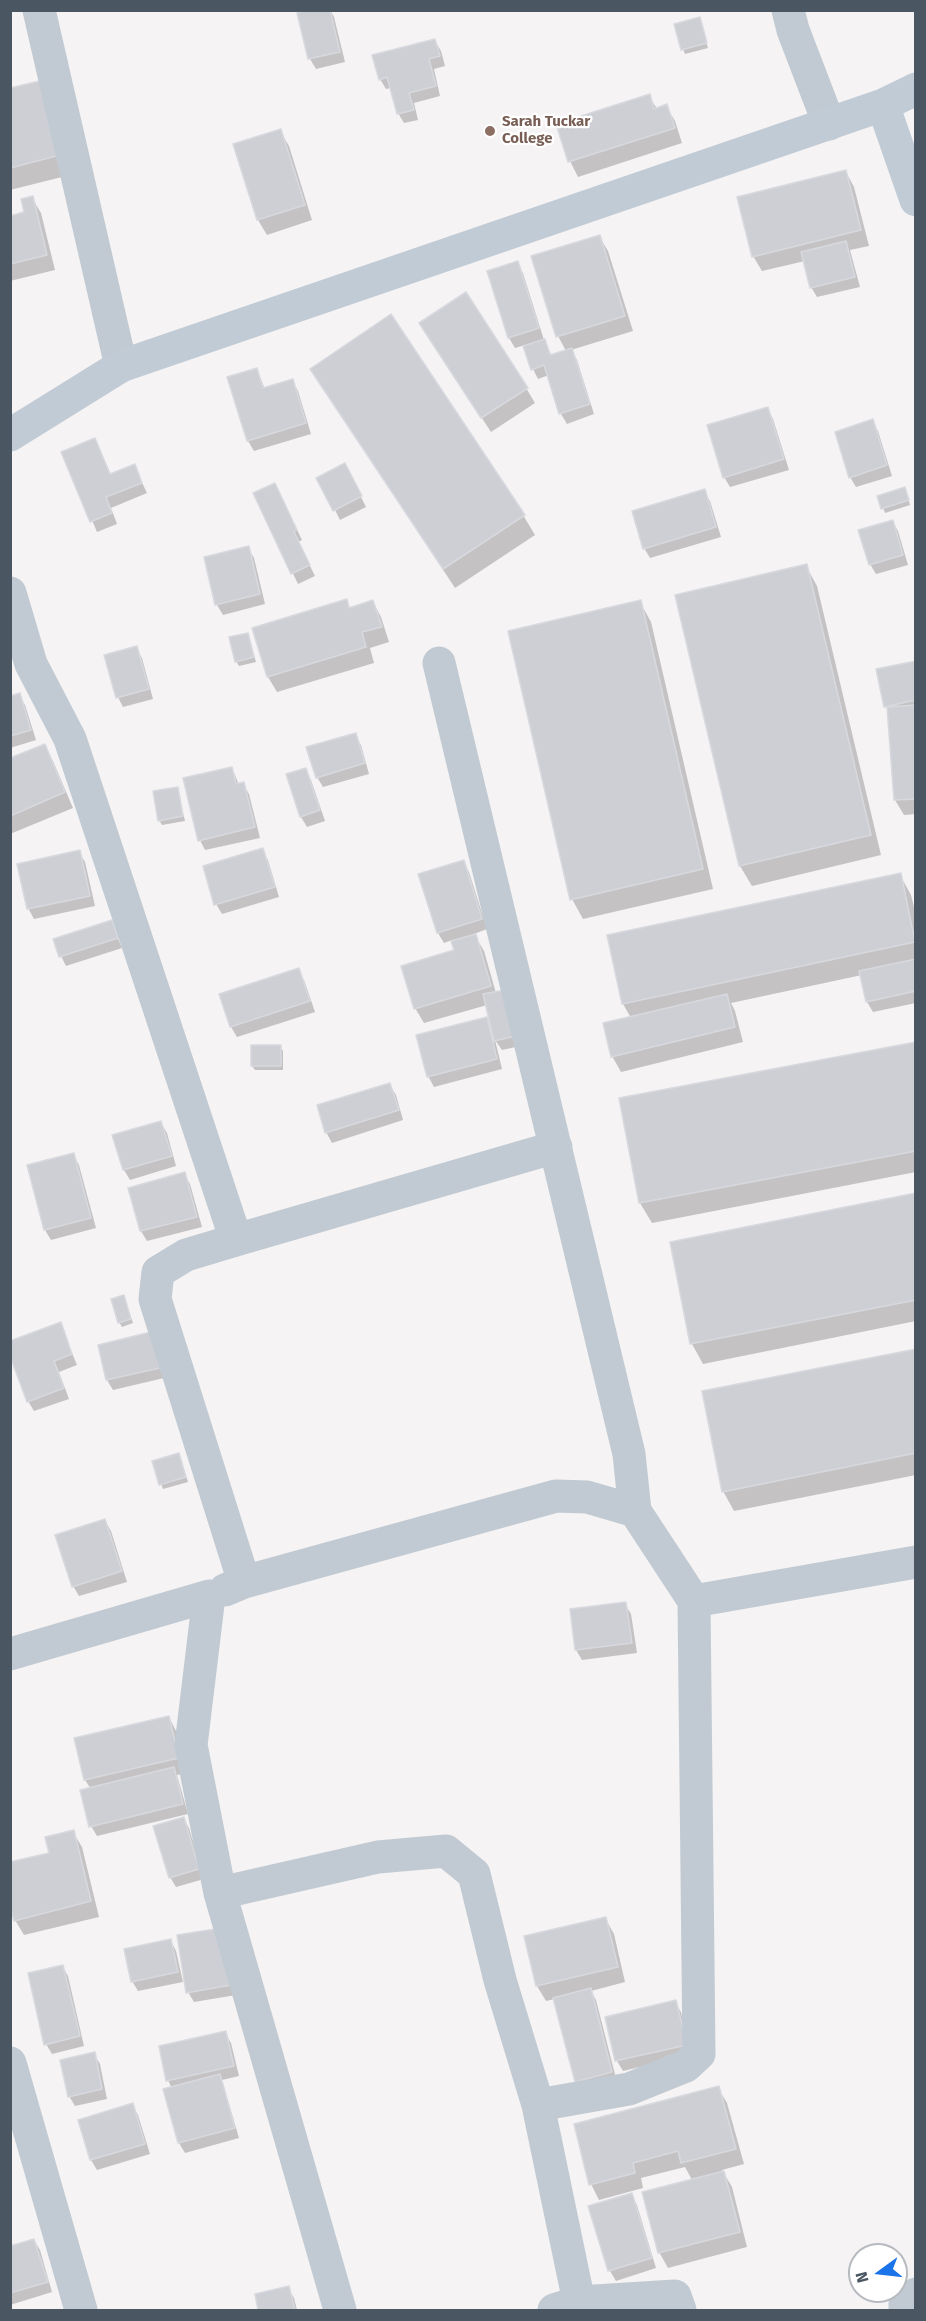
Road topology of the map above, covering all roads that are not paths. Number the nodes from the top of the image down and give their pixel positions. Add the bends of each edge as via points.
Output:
1 (39, 10) edge
2 (788, 10) edge
3 (915, 89) edge
4 (883, 105) junction
5 (829, 124) junction
6 (915, 200) edge
7 (121, 366) junction
8 (10, 435) edge
9 (10, 593) edge
10 (439, 663) dead end
11 (556, 1147) junction
12 (236, 1240) junction
13 (634, 1510) junction
14 (915, 1562) edge
15 (244, 1582) junction
16 (209, 1596) junction
17 (694, 1602) junction
18 (10, 1654) edge
19 (220, 1893) junction
20 (10, 2062) edge
21 (538, 2105) junction
22 (915, 2294) edge
23 (566, 2306) edge
24 (81, 2310) edge
25 (340, 2310) edge
26 (680, 2310) edge
27 (905, 2310) edge

1 - 7 street
2 - 5 street
3 - 4 street
4 - 5 street
4 - 6 street
5 - 7 street
7 - 8 street
9 - 12 street via 31,663 70,739
10 - 11 street
11 - 12 street
11 - 13 street via 629,1454
12 - 15 street via 186,1254 158,1272 155,1299
13 - 15 street via 587,1497 556,1496
13 - 17 street
14 - 17 street
15 - 16 street
16 - 18 street
16 - 19 street via 191,1745
17 - 21 street via 699,2054 686,2066 629,2089
19 - 21 street via 378,1857 446,1851 474,1874 500,1980
19 - 25 street
20 - 24 street
21 - 23 street
22 - 27 street via 905,2303
23 - 26 street via 675,2296

